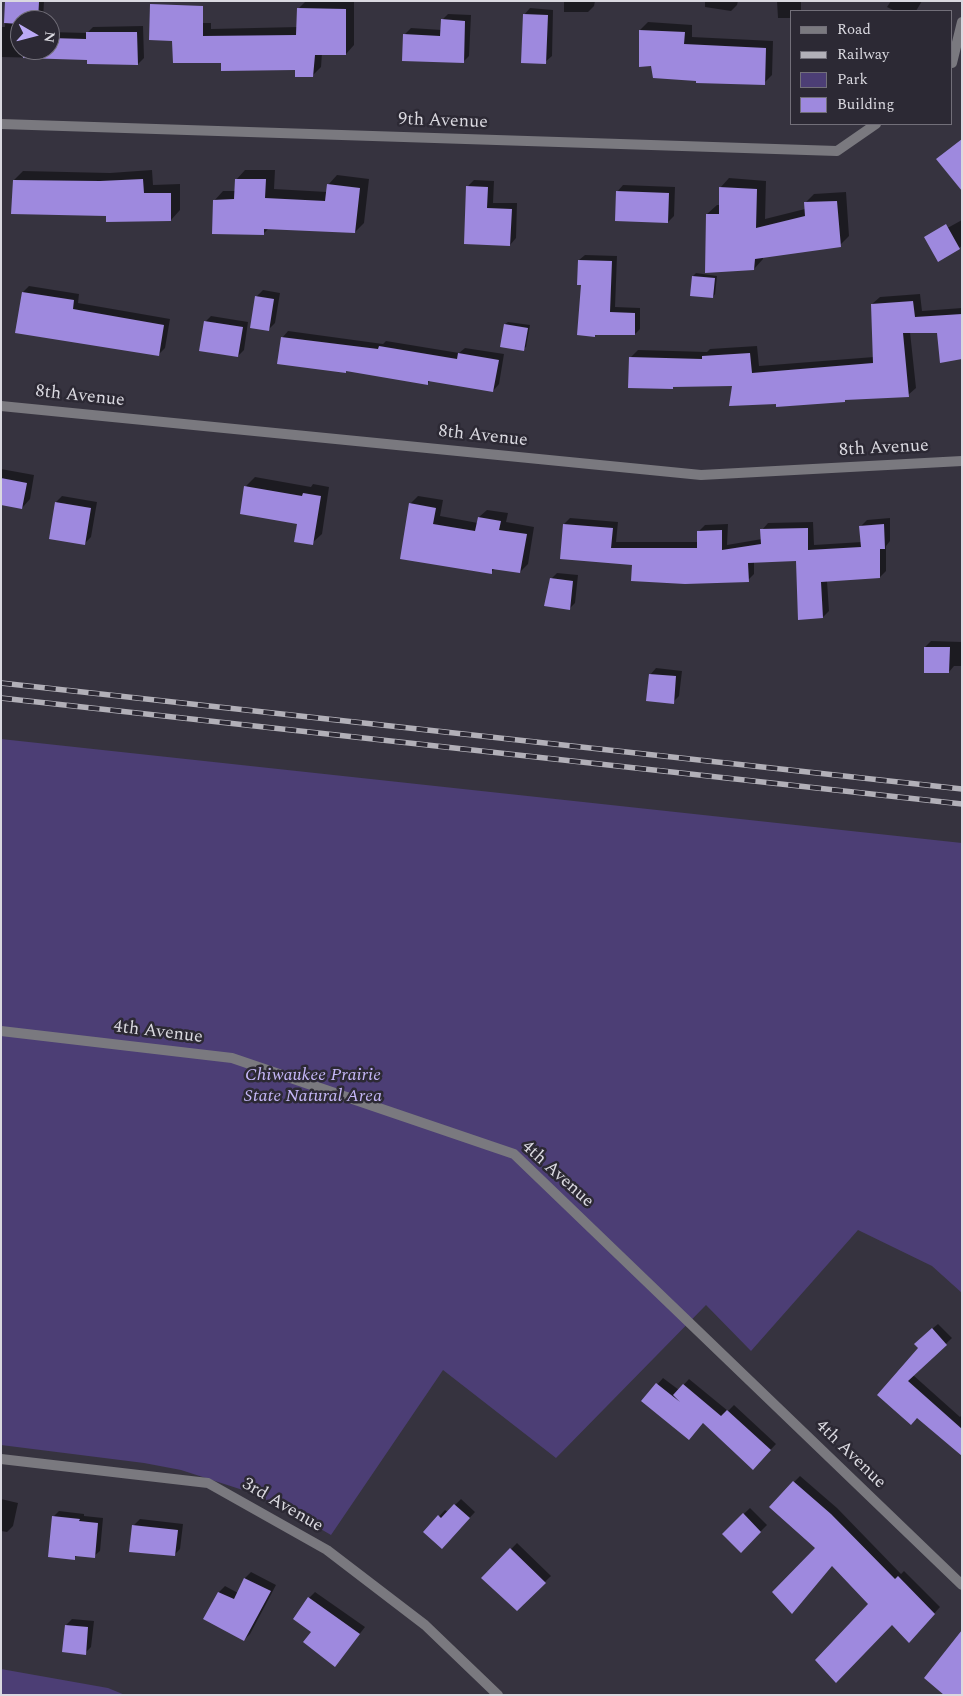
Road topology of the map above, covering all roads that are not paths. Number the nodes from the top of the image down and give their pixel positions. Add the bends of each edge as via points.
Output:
1 (962, 22) edge
2 (953, 59) edge
3 (1, 124) edge
4 (875, 125) edge
5 (1, 406) edge
6 (962, 461) edge
7 (1, 1031) edge
8 (1, 1459) edge
9 (962, 1585) edge
10 (498, 1695) edge

1 - 2 street
3 - 4 street, 9th Avenue via 837,151
5 - 6 street, 8th Avenue via 701,475
7 - 9 street, 4th Avenue via 232,1058 514,1154
8 - 10 street, 3rd Avenue via 208,1482 327,1550 425,1624

